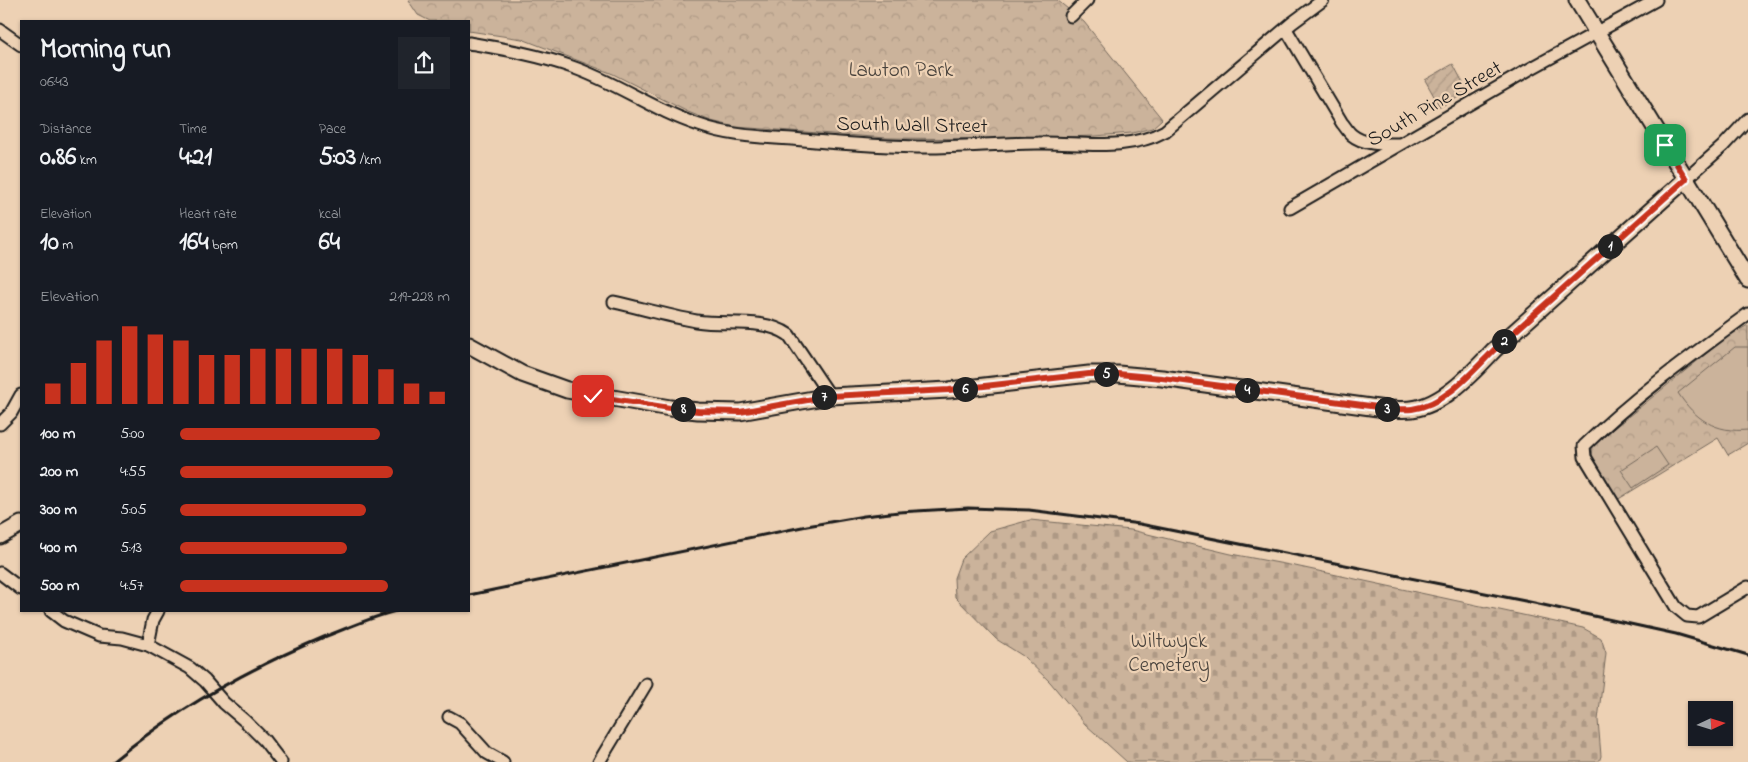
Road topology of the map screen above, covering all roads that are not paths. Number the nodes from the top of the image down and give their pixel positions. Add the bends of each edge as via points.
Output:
1 (1087, 0) edge
2 (1323, 0) edge
3 (1577, 0) edge
4 (1656, 0) edge
5 (1071, 16) dead end
6 (1286, 29) junction
7 (0, 30) edge
8 (1597, 32) junction
9 (470, 43) edge
10 (20, 44) edge
11 (1748, 119) edge
12 (1400, 144) junction
13 (1686, 179) junction
14 (1290, 208) dead end
15 (1748, 280) edge
16 (614, 302) dead end
17 (1748, 314) edge
18 (470, 346) edge
19 (830, 396) junction
20 (20, 397) edge
21 (0, 424) edge
22 (20, 525) edge
23 (0, 536) edge
24 (0, 573) edge
25 (1748, 587) edge
26 (20, 588) edge
27 (52, 612) edge
28 (157, 612) edge
29 (148, 646) junction
30 (646, 684) dead end
31 (449, 717) dead end
32 (281, 762) edge
33 (503, 762) edge
34 (599, 762) edge

1 - 5 street
2 - 6 street, South Wall Street
3 - 8 main road
4 - 8 street, South Pine Street
6 - 9 street, South Wall Street via 1156,136 1100,144 919,147 847,144 724,132 673,115 572,66
6 - 12 street via 1352,135 1379,144
7 - 10 street
8 - 12 street, South Pine Street
8 - 13 main road
11 - 13 street
12 - 14 street, South Pine Street
13 - 15 main road
13 - 19 main road via 1444,396 1429,405 1412,409 1385,408 1118,374 1089,374 949,390
16 - 19 street via 697,321 769,326 781,330 789,335
17 - 25 street via 1691,356 1584,446 1585,457 1676,607 1688,616 1698,617
18 - 19 main road via 546,384 593,396 670,408 740,412
20 - 21 street via 11,414
22 - 23 main road
24 - 26 street
27 - 29 street via 64,621 99,636 122,638
28 - 29 street
29 - 32 street via 190,668 258,734
30 - 34 street
31 - 33 street via 460,723 487,753

